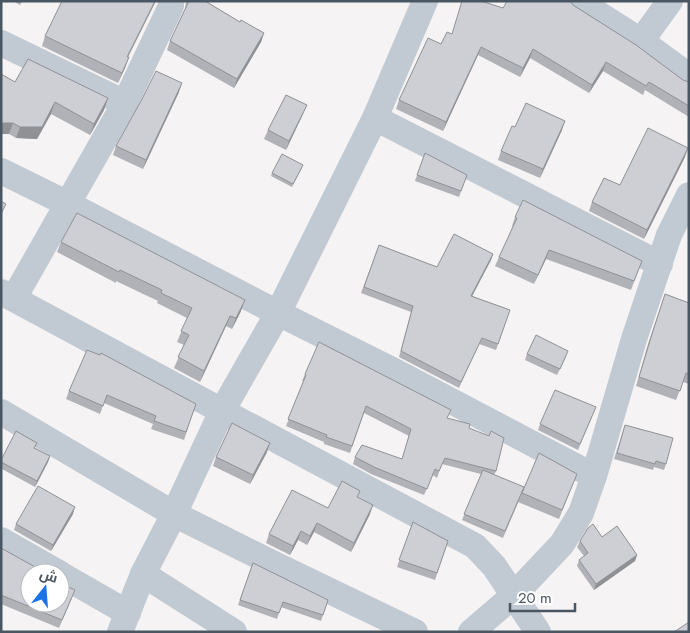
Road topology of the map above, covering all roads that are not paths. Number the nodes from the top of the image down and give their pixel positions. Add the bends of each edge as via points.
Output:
1 (171, 1) edge
2 (578, 1) edge
3 (670, 1) edge
4 (421, 3) edge
5 (641, 41) junction
6 (1, 43) edge
7 (689, 76) edge
8 (125, 103) junction
9 (375, 118) junction
10 (1, 171) edge
11 (689, 195) edge
12 (68, 204) junction
13 (660, 264) junction
14 (8, 295) edge
15 (278, 313) junction
16 (1, 412) edge
17 (222, 412) junction
18 (594, 476) junction
19 (174, 514) junction
20 (1, 540) edge
21 (41, 563) edge
22 (143, 574) junction
23 (70, 581) edge
24 (513, 596) junction
25 (124, 622) edge
26 (234, 632) edge
27 (415, 632) edge
28 (471, 632) edge
29 (538, 632) edge

1 - 8 street
2 - 5 street
3 - 5 street
4 - 9 street
5 - 7 street
6 - 8 street
8 - 12 street
9 - 13 street
9 - 15 street
10 - 12 street
11 - 13 street via 669,236
12 - 14 street
12 - 15 street
13 - 18 street via 634,339
14 - 17 street
15 - 17 street
15 - 18 street
16 - 19 street
17 - 19 street
17 - 24 street via 475,546 494,566
18 - 24 street via 581,513 562,544
19 - 22 street
19 - 27 street
20 - 21 street
22 - 25 street
22 - 26 street
23 - 25 street
24 - 28 street
24 - 29 street

